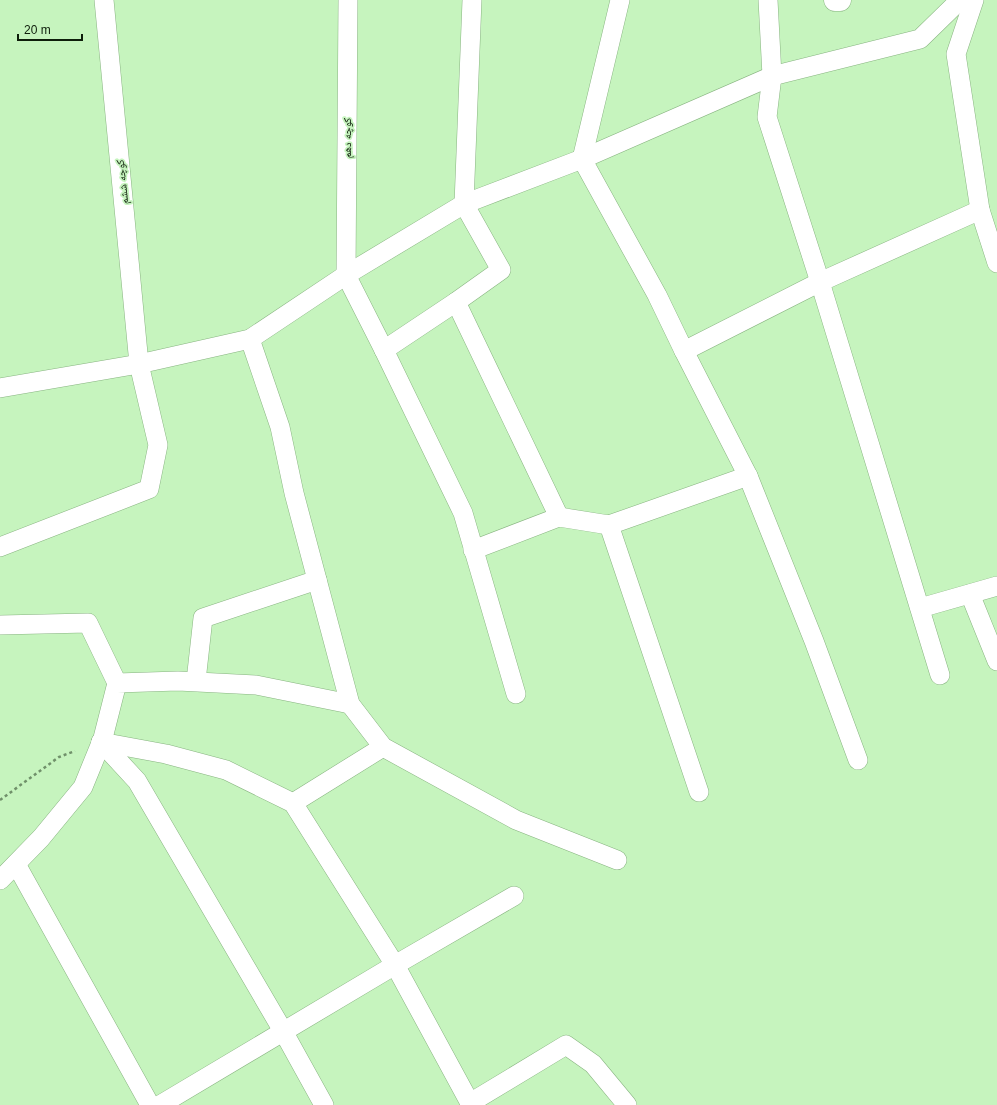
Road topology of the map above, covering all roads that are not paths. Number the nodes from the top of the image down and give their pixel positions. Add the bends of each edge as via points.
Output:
1 (104, 0) edge
2 (348, 0) edge
3 (472, 0) edge
4 (620, 0) edge
5 (768, 0) edge
6 (835, 0) edge
7 (840, 0) edge
8 (960, 0) edge
9 (974, 0) edge
10 (772, 76) junction
11 (582, 159) junction
12 (464, 204) junction
13 (980, 210) junction
14 (997, 263) edge
15 (346, 275) junction
16 (820, 282) junction
17 (456, 302) junction
18 (250, 339) junction
19 (384, 350) junction
20 (684, 351) junction
21 (139, 364) junction
22 (0, 388) edge
23 (748, 476) junction
24 (559, 517) junction
25 (609, 525) junction
26 (0, 547) edge
27 (473, 550) junction
28 (317, 580) junction
29 (997, 586) edge
30 (970, 594) junction
31 (920, 608) junction
32 (0, 625) edge
33 (997, 660) edge
34 (940, 675) dead end
35 (196, 681) junction
36 (117, 683) junction
37 (516, 694) dead end
38 (350, 704) junction
39 (101, 742) junction
40 (383, 747) junction
41 (858, 760) dead end
42 (699, 792) dead end
43 (293, 804) junction
44 (617, 860) dead end
45 (16, 864) junction
46 (0, 880) edge
47 (514, 896) dead end
48 (395, 965) junction
49 (284, 1031) junction
50 (470, 1104) edge
51 (150, 1105) edge
52 (160, 1105) edge
53 (324, 1105) edge
54 (627, 1105) edge

1 - 21 street, کوچه ششم
2 - 15 street, کوچه دهم
3 - 12 street
4 - 11 street
5 - 10 street
6 - 7 street
8 - 10 street via 920,39
9 - 13 street via 956,54
10 - 11 street
10 - 16 street via 767,117
11 - 12 street
11 - 20 street via 657,295
12 - 15 street
12 - 17 street via 501,270
13 - 14 street
13 - 16 street
15 - 18 street
15 - 19 street
16 - 20 street
16 - 31 street
17 - 19 street
17 - 24 street
18 - 21 street
18 - 28 street via 280,427
19 - 27 street via 463,513
20 - 23 street
21 - 22 street
21 - 26 street, کوچه ششم via 158,445 149,489
23 - 25 street
23 - 41 street
24 - 25 street
24 - 27 street
25 - 42 street
27 - 37 street
28 - 35 street via 203,618
28 - 38 street
29 - 30 street
30 - 31 street
30 - 33 street
31 - 34 street
32 - 36 street via 88,623
35 - 36 street
35 - 38 street via 256,685
36 - 39 street
38 - 40 street
39 - 43 street via 166,754 226,770
39 - 45 street via 83,787
39 - 49 street via 136,781
40 - 43 street
40 - 44 street via 516,820
43 - 48 street
45 - 46 street
45 - 51 street
47 - 48 street
48 - 49 street
48 - 50 street
49 - 52 street
49 - 53 street
50 - 54 street via 566,1045 593,1064

